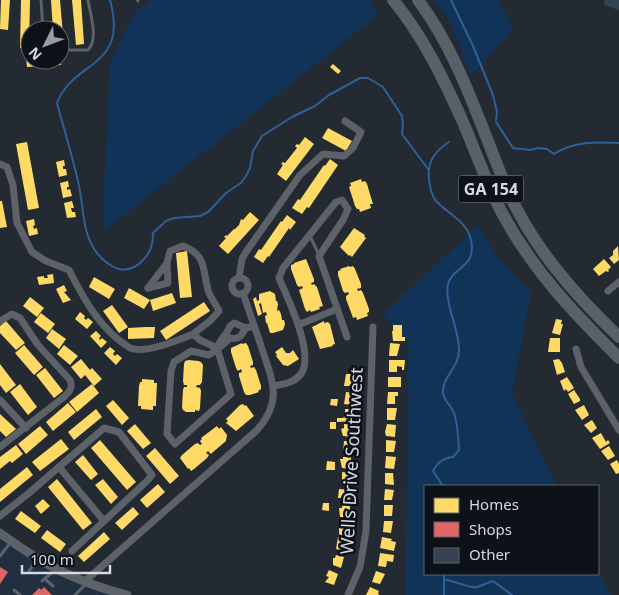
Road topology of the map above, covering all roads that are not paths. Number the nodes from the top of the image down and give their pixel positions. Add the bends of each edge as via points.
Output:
1 (40, 0) edge
2 (88, 0) edge
3 (393, 0) edge
4 (418, 0) edge
5 (42, 20) edge
6 (70, 50) edge
7 (345, 121) dead end
8 (0, 164) edge
9 (309, 235) junction
10 (319, 256) junction
11 (167, 263) dead end
12 (240, 278) junction
13 (619, 282) edge
14 (608, 291) dead end
15 (243, 293) junction
16 (337, 309) junction
17 (0, 321) edge
18 (298, 325) junction
19 (373, 327) dead end
20 (247, 328) junction
21 (193, 334) junction
22 (347, 337) dead end
23 (619, 337) edge
24 (217, 348) junction
25 (576, 349) dead end
26 (619, 358) edge
27 (273, 386) junction
28 (0, 400) edge
29 (26, 428) junction
30 (619, 430) edge
31 (0, 448) edge
32 (59, 467) junction
33 (0, 516) edge
34 (104, 521) junction
35 (0, 533) edge
36 (11, 541) junction
37 (72, 552) dead end
38 (0, 556) edge
39 (37, 559) junction
40 (55, 570) junction
41 (29, 571) dead end
42 (85, 583) junction
43 (53, 586) dead end
44 (14, 590) dead end
45 (121, 594) edge
46 (20, 595) edge
47 (75, 595) edge
48 (348, 595) edge

1 - 5 lane
2 - 6 lane via 94,36 92,46 88,50
3 - 26 highway, GA 154 via 437,68 502,213 522,248 568,307
4 - 23 highway, GA 154 via 456,64 508,189 528,227 568,285
7 - 12 street via 361,132 353,148 344,156 323,154 300,175 246,252
8 - 21 street via 7,167 13,185 17,223 32,252 69,270 88,307 107,331 131,349 171,344
9 - 10 lane
9 - 10 street via 336,202 342,200 348,209
9 - 18 street via 282,268 279,278
10 - 16 street
11 - 21 street via 170,251 183,246 194,250 202,260 210,294 219,311
12 - 15 street via 247,282 247,290
12 - 15 street via 234,282 233,288 236,293
13 - 14 street
15 - 20 street
16 - 18 street
16 - 22 street
17 - 29 street via 12,314 20,318 72,385 64,397
18 - 27 street via 304,350 303,369 290,383
19 - 48 street, Wells Drive Southwest via 366,531 360,567
20 - 24 street via 228,335
20 - 27 street
21 - 24 street
24 - 24 street via 209,355 191,351 174,362 167,434 175,444 231,394
25 - 30 street via 581,366
27 - 42 street via 273,400 266,420 256,431
28 - 29 street
29 - 31 street
32 - 33 street
32 - 34 street
32 - 34 street via 104,428 119,432 152,475
34 - 37 street
35 - 36 main road
36 - 38 lane
36 - 39 main road
39 - 40 main road
39 - 41 lane
40 - 42 main road
40 - 43 lane via 44,580
42 - 45 main road
42 - 47 lane
44 - 46 lane

